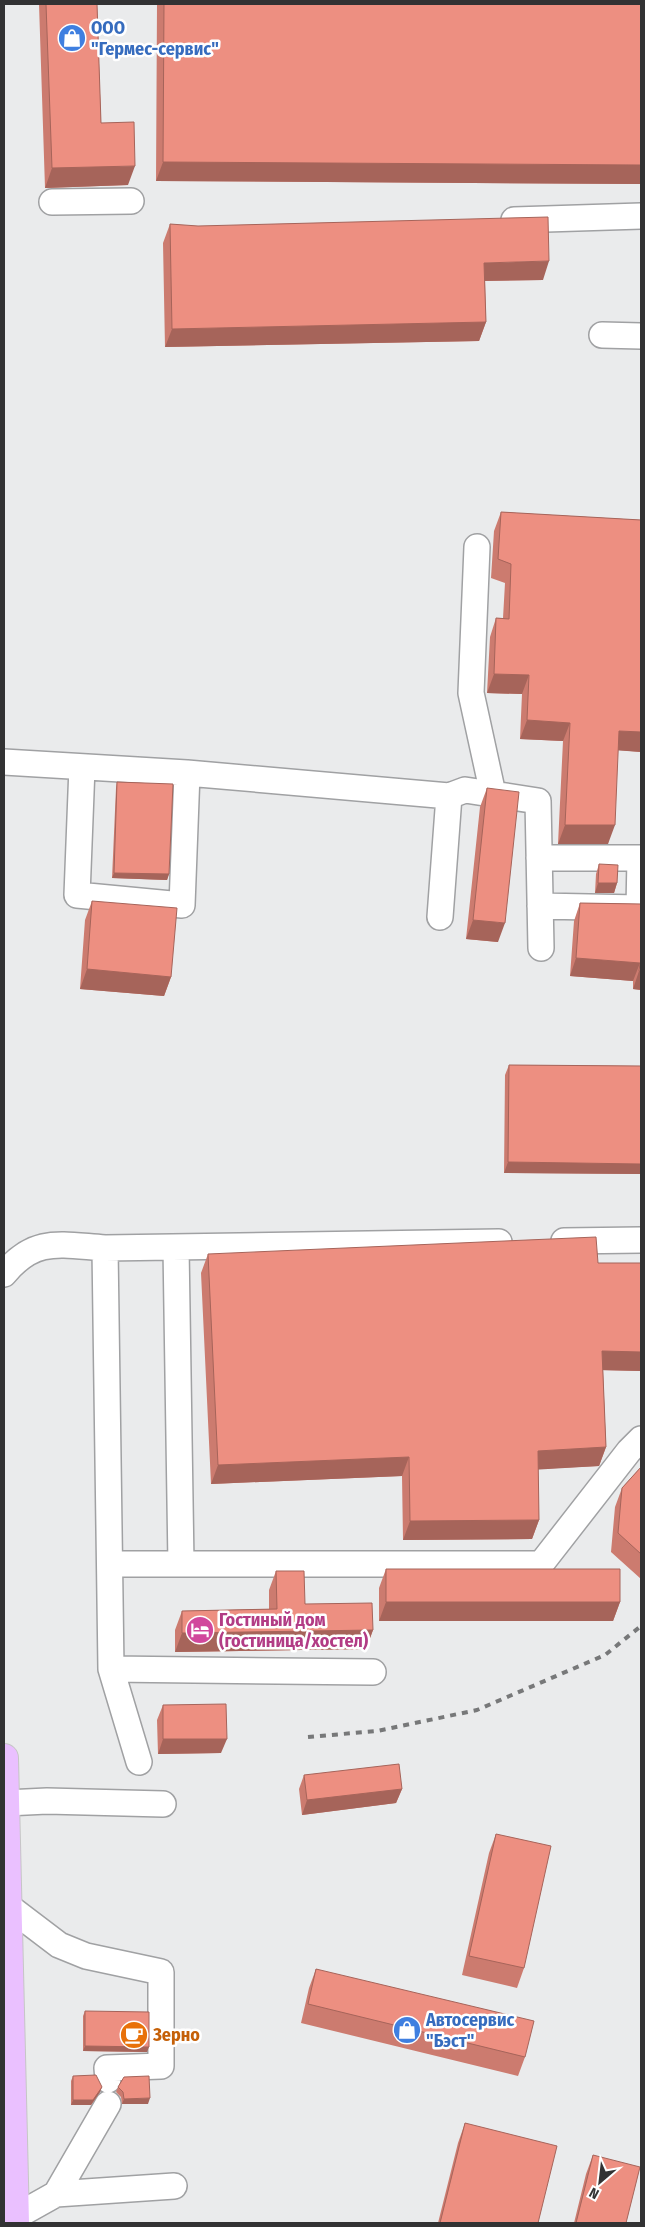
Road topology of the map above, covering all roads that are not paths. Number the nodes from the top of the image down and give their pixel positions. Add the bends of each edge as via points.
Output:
1 (131, 201) dead end
2 (52, 202) dead end
3 (641, 216) edge
4 (494, 221) edge
5 (602, 336) dead end
6 (641, 336) edge
7 (476, 548) dead end
8 (4, 762) edge
9 (82, 766) junction
10 (187, 773) junction
11 (493, 794) junction
12 (449, 796) junction
13 (641, 856) edge
14 (539, 858) junction
15 (540, 906) junction
16 (440, 916) dead end
17 (541, 948) dead end
18 (641, 1240) edge
19 (176, 1247) junction
20 (105, 1248) junction
21 (4, 1274) edge
22 (641, 1439) edge
23 (110, 1564) junction
24 (181, 1564) junction
25 (112, 1669) junction
26 (373, 1672) dead end
27 (4, 1758) edge
28 (139, 1762) dead end
29 (6, 1803) junction
30 (163, 1804) dead end
31 (9, 1907) junction
32 (174, 2186) dead end
33 (56, 2194) junction
34 (15, 2220) edge

1 - 2 lane
3 - 4 lane
5 - 6 lane
7 - 11 lane via 471,693
8 - 9 lane
9 - 10 lane
9 - 10 lane via 77,896 182,905
10 - 12 lane
11 - 12 lane via 465,790
11 - 14 lane via 538,801
12 - 16 lane
13 - 14 lane
13 - 15 lane via 639,908
14 - 15 lane
15 - 17 lane
18 - 19 lane
19 - 20 lane
19 - 24 lane
20 - 21 lane via 48,1244 27,1253
20 - 23 lane
22 - 24 lane via 541,1564
23 - 24 lane
23 - 25 lane
25 - 26 lane
25 - 28 lane
27 - 29 highway
29 - 30 lane
29 - 31 highway
31 - 33 lane via 59,1945 86,1956 161,1972 161,2066 107,2068 108,2092
31 - 34 highway
32 - 33 lane
33 - 34 lane

